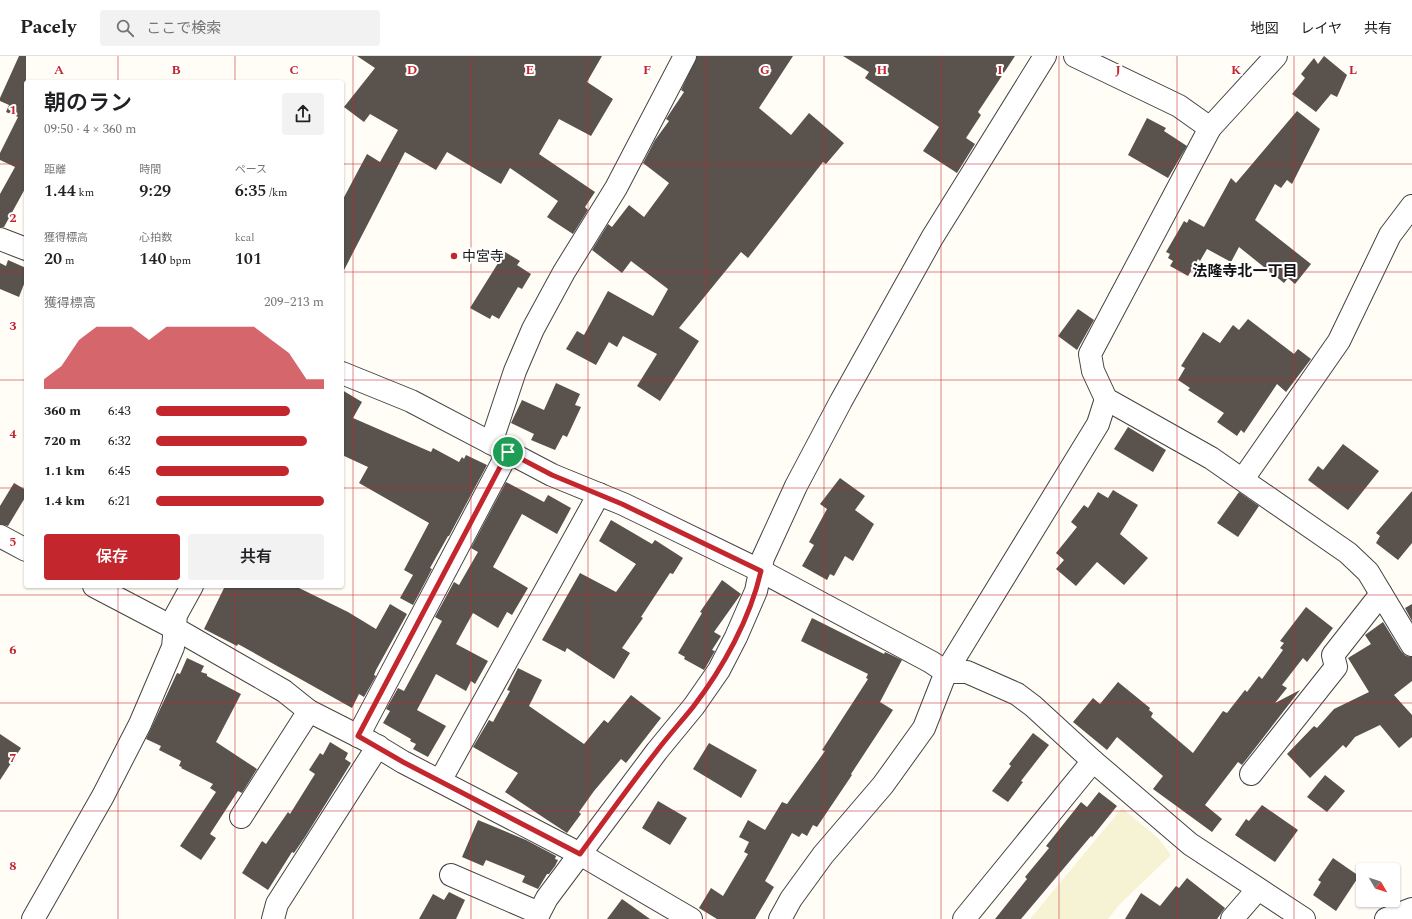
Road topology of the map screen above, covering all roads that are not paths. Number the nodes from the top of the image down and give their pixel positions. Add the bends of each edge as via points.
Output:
1 (684, 56) edge
2 (1045, 56) edge
3 (1075, 56) edge
4 (1276, 56) edge
5 (1210, 128) junction
6 (1412, 206) edge
7 (0, 239) edge
8 (24, 248) edge
9 (344, 374) edge
10 (1106, 399) junction
11 (500, 448) junction
12 (1243, 479) junction
13 (599, 494) junction
14 (0, 536) edge
15 (24, 549) edge
16 (761, 571) junction
17 (98, 588) edge
18 (191, 588) edge
19 (1381, 594) junction
20 (176, 629) junction
21 (1412, 645) edge
22 (946, 672) junction
23 (309, 711) junction
24 (358, 736) junction
25 (378, 746) junction
26 (1093, 761) junction
27 (1252, 774) dead end
28 (440, 782) junction
29 (241, 817) dead end
30 (580, 854) junction
31 (451, 875) dead end
32 (1258, 889) junction
33 (1412, 909) edge
34 (538, 916) edge
35 (34, 919) edge
36 (273, 919) edge
37 (690, 919) edge
38 (780, 919) edge
39 (964, 919) edge
40 (1232, 919) edge
41 (1304, 919) edge
42 (1386, 919) edge

1 - 11 street via 616,188 564,272 533,329 515,372
2 - 16 street via 932,238 840,400 796,486 763,558
3 - 5 street via 1179,106
4 - 5 street
5 - 10 street via 1090,354 1093,371
6 - 12 street via 1390,235 1339,341
7 - 8 street
9 - 11 street via 411,401
10 - 12 street
10 - 22 street via 1098,424
11 - 13 street via 552,475
11 - 24 street
12 - 19 street via 1348,553 1368,572
13 - 16 street
13 - 28 street
14 - 15 street
16 - 22 street
16 - 30 street via 756,591 718,670 694,706
17 - 20 street
18 - 20 street via 176,615
19 - 21 street
19 - 27 street via 1333,654 1336,667
20 - 23 street via 284,691
20 - 35 street via 173,646 140,724
22 - 26 street via 967,672 1017,694
22 - 38 street via 924,728 883,785 823,855 791,899
23 - 24 street
23 - 29 street
24 - 25 street
25 - 28 street
25 - 36 street via 278,904
26 - 32 street via 1190,844
26 - 39 street
28 - 30 street
30 - 34 street via 547,898
30 - 37 street
31 - 34 street
32 - 40 street
32 - 41 street
33 - 42 street

